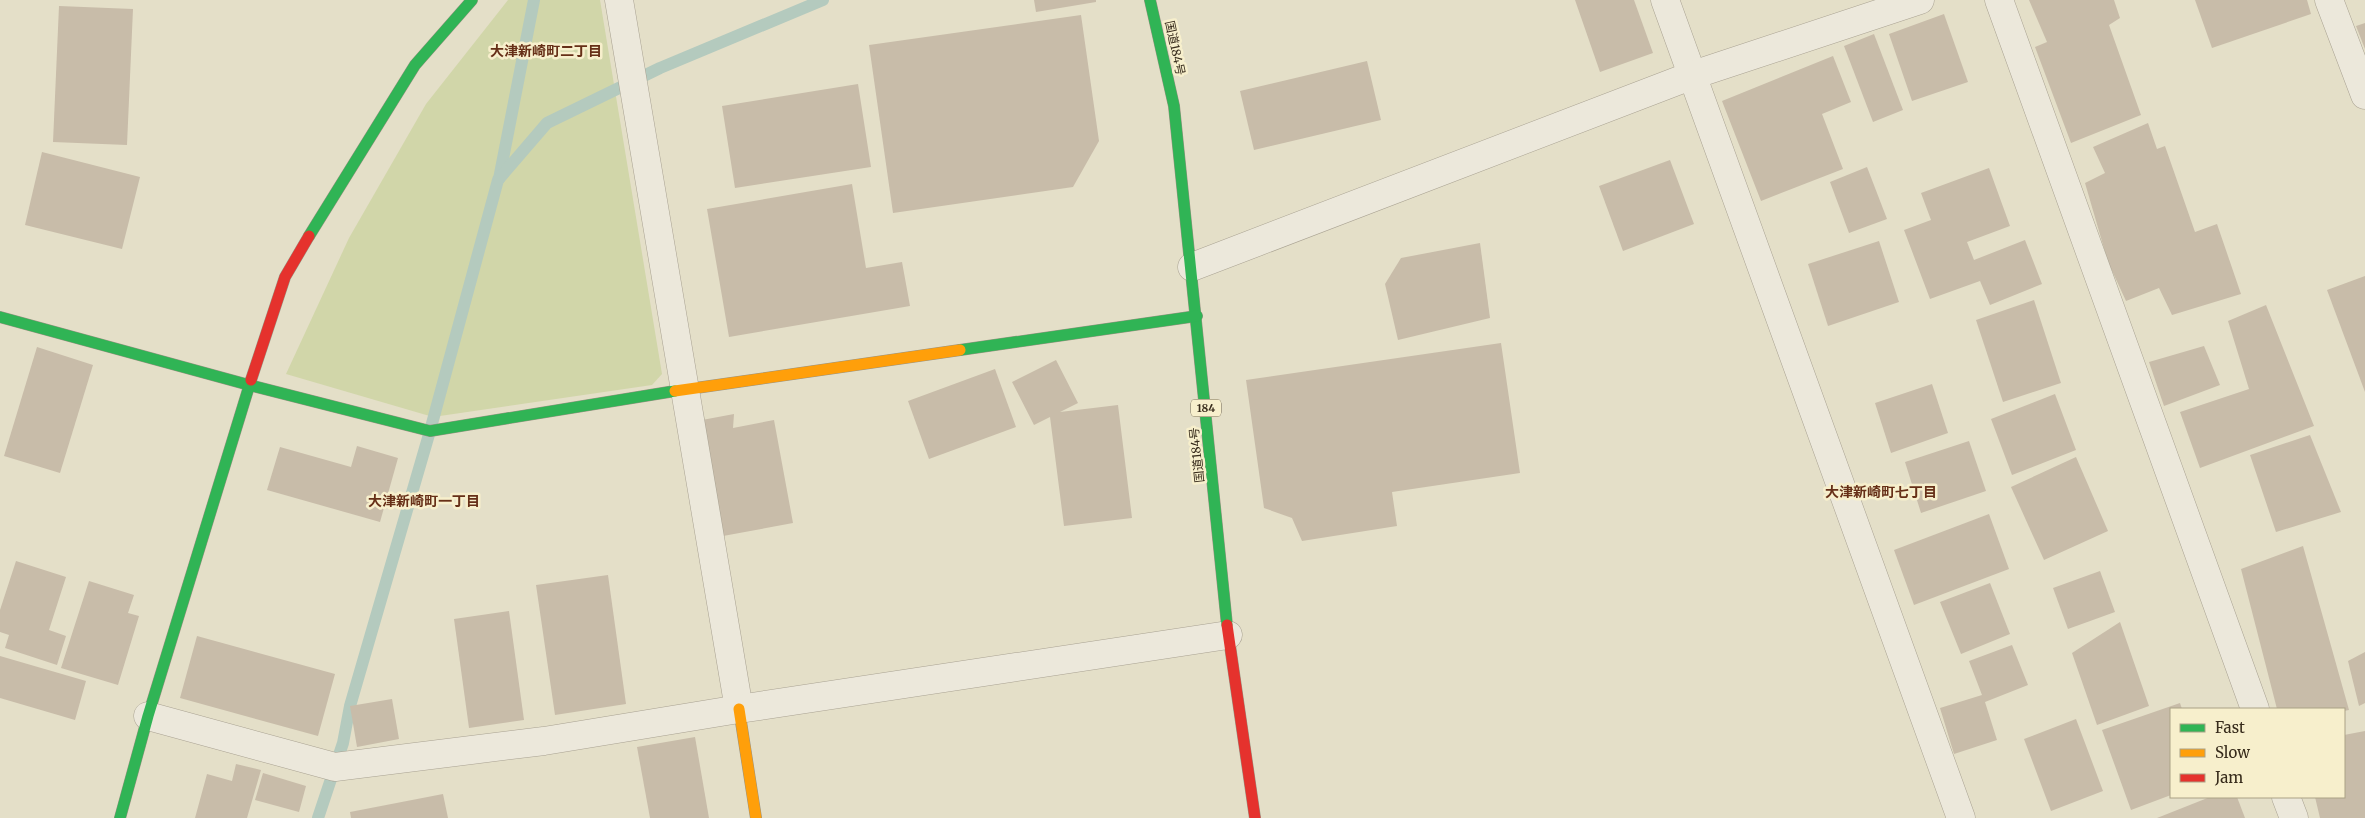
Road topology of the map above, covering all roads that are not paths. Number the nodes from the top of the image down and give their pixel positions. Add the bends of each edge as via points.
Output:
1 (472, 0) edge
2 (618, 0) edge
3 (1150, 0) edge
4 (1666, 0) edge
5 (1920, 0) edge
6 (1999, 0) edge
7 (2329, 0) edge
8 (1694, 75) junction
9 (2365, 95) edge
10 (1192, 266) junction
11 (1197, 316) junction
12 (0, 317) edge
13 (249, 385) junction
14 (685, 389) junction
15 (1228, 635) junction
16 (2255, 708) edge
17 (739, 709) junction
18 (148, 716) junction
19 (2286, 798) edge
20 (120, 818) edge
21 (756, 818) edge
22 (1255, 818) edge
23 (1961, 818) edge
24 (2294, 818) edge

1 - 13 main road via 415,65 285,277
2 - 14 street
3 - 10 main road, 国道184号 / 184 via 1174,106
4 - 8 street
5 - 8 street
6 - 16 street
7 - 9 street
8 - 10 street
8 - 23 street
10 - 11 main road, 国道184号 / 184
11 - 14 main road
11 - 15 main road, 国道184号 / 184
12 - 13 main road
13 - 14 main road via 430,430
13 - 18 main road
14 - 17 street
15 - 17 street
15 - 22 main road, 国道184号 / 184
17 - 18 street via 544,741 335,767
17 - 21 main road
18 - 20 main road
19 - 24 street

